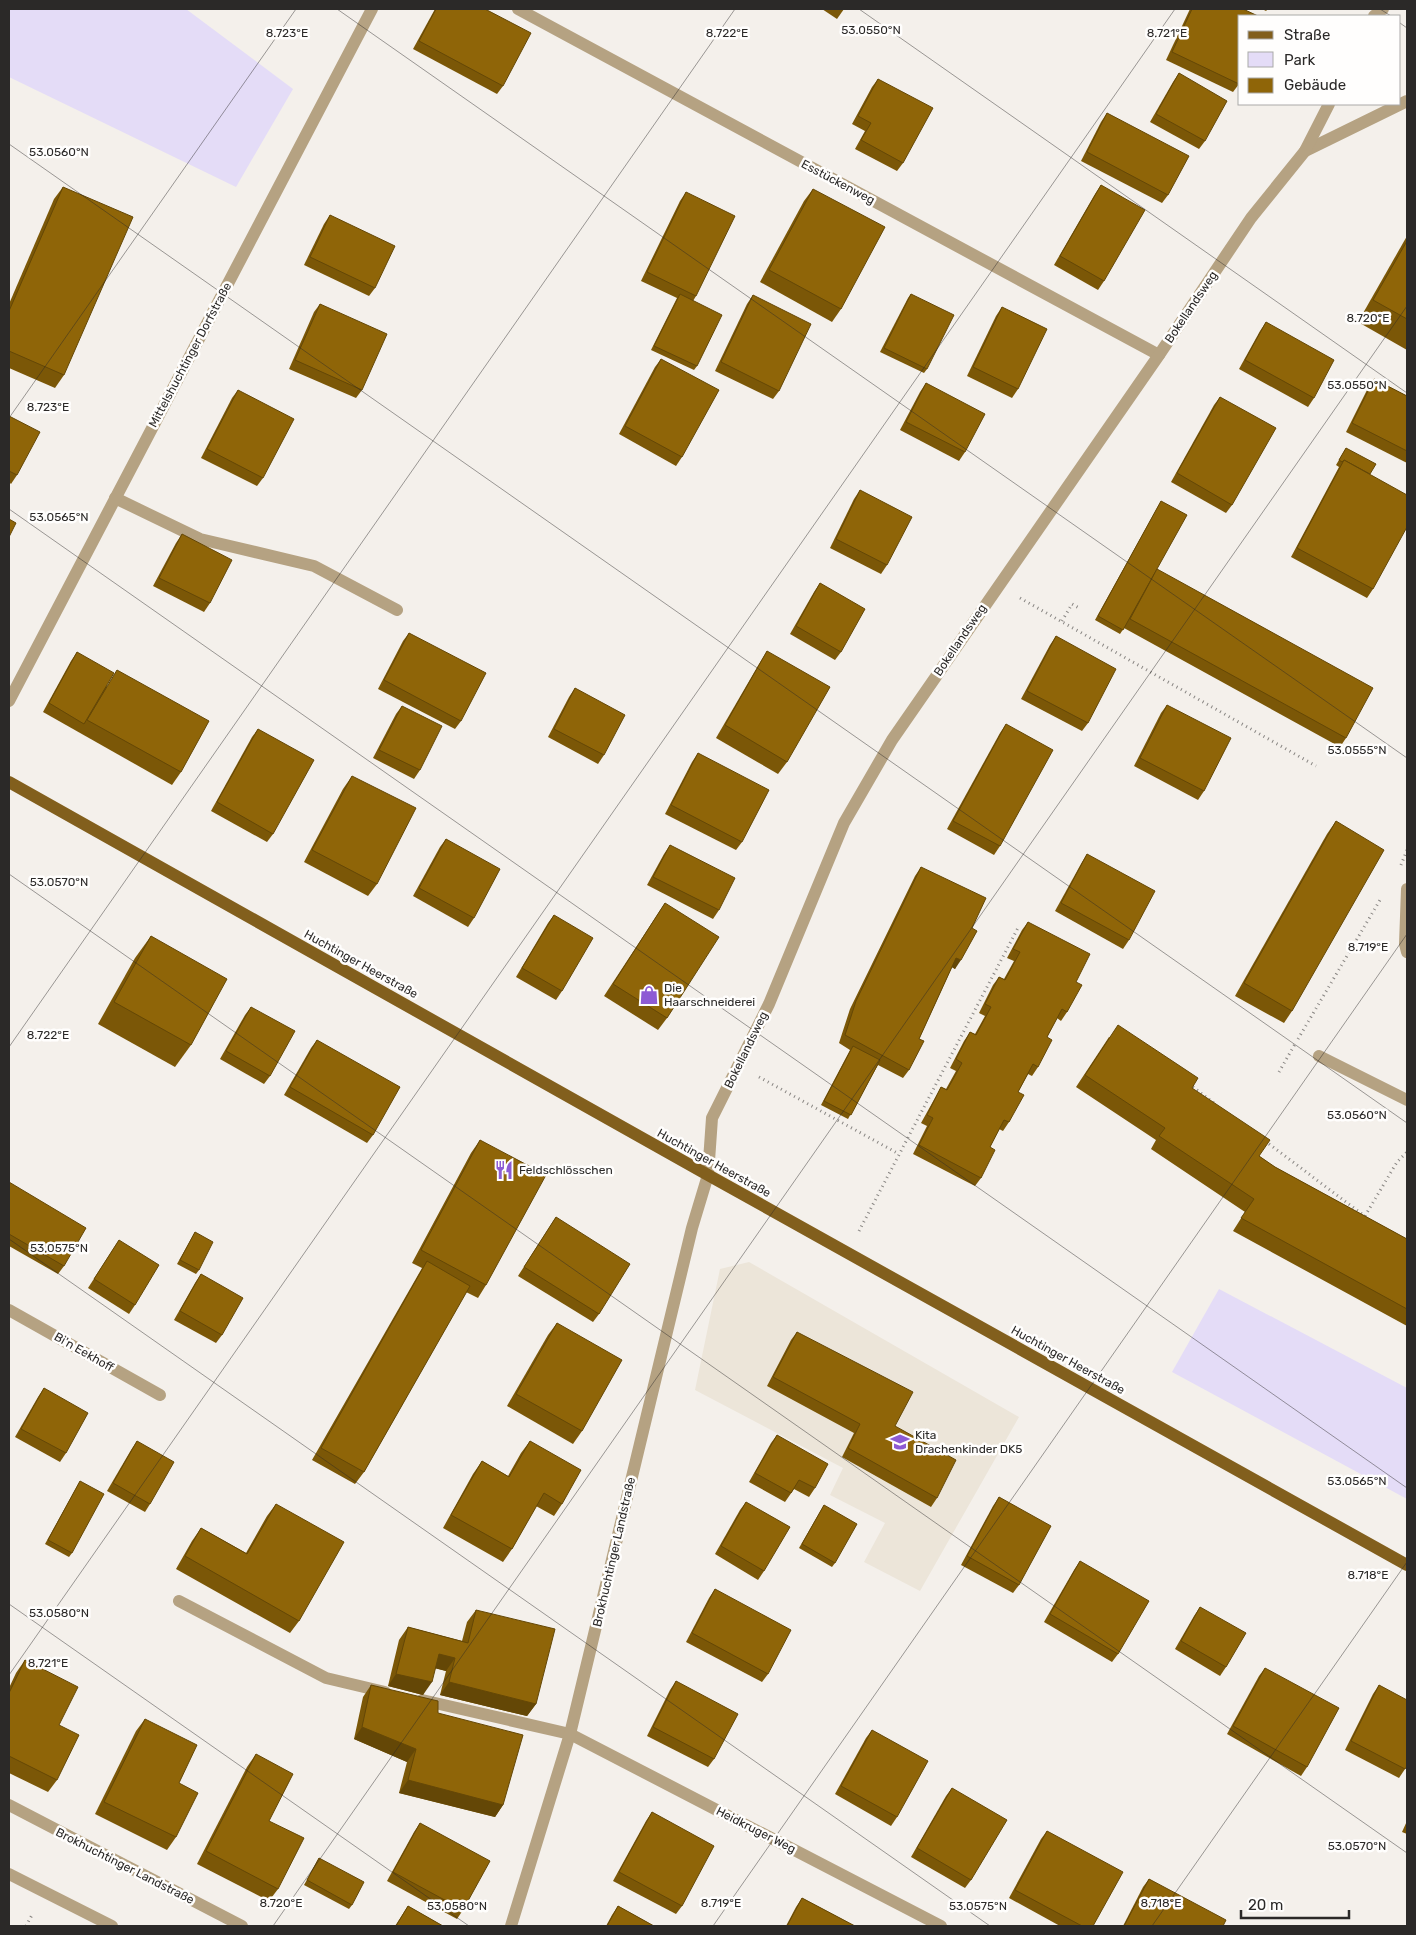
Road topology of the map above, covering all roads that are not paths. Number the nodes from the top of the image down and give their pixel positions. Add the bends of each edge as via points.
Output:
1 (372, 9) edge
2 (518, 9) edge
3 (1328, 105) edge
4 (1399, 105) edge
5 (1305, 151) junction
6 (1159, 355) junction
7 (115, 498) junction
8 (396, 610) dead end
9 (9, 701) edge
10 (9, 782) edge
11 (1407, 889) edge
12 (1407, 952) edge
13 (1319, 1056) dead end
14 (1407, 1100) edge
15 (708, 1175) junction
16 (9, 1310) edge
17 (160, 1395) dead end
18 (1407, 1565) edge
19 (179, 1601) dead end
20 (570, 1734) junction
21 (9, 1806) edge
22 (9, 1874) edge
23 (112, 1926) edge
24 (242, 1926) edge
25 (512, 1926) edge
26 (941, 1926) edge

1 - 7 street, Mittelshuchtinger Dorfstraße
2 - 6 street, Esstückenweg
3 - 5 street, Bokellandsweg
4 - 5 street, Bokellandsweg
5 - 6 street, Bokellandsweg via 1251,218
6 - 15 street, Bokellandsweg via 892,740 844,823 768,1004 712,1118
7 - 8 street via 200,539 314,566
7 - 9 street, Mittelshuchtinger Dorfstraße
10 - 15 main road, Huchtinger Heerstraße
11 - 12 street
13 - 14 street
15 - 18 main road, Huchtinger Heerstraße
15 - 20 street, Brokhuchtinger Landstraße via 692,1228
16 - 17 street, Bi'n Eekhoff
19 - 20 street, Heidkruger Weg via 326,1678
20 - 25 street, Brokhuchtinger Landstraße
20 - 26 street, Heidkruger Weg
21 - 24 street, Brokhuchtinger Landstraße
22 - 23 street

